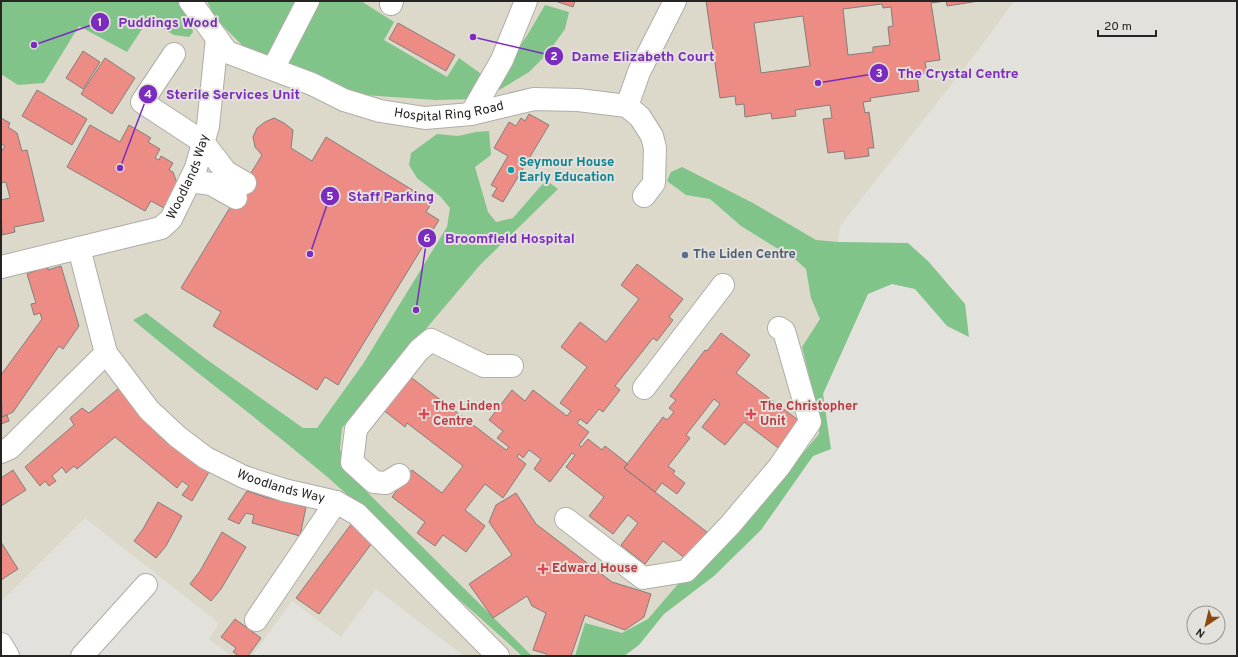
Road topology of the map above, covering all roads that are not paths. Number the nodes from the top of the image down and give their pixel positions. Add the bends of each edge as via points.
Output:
1 (190, 1) edge
2 (308, 1) edge
3 (526, 1) edge
4 (675, 1) edge
5 (217, 38) junction
6 (174, 54) dead end
7 (273, 68) junction
8 (627, 106) junction
9 (471, 114) junction
10 (204, 142) junction
11 (190, 180) junction
12 (644, 196) dead end
13 (79, 248) junction
14 (1, 267) edge
15 (722, 285) dead end
16 (779, 328) dead end
17 (106, 353) junction
18 (512, 366) dead end
19 (644, 388) dead end
20 (1, 452) edge
21 (399, 475) dead end
22 (336, 502) junction
23 (566, 519) dead end
24 (146, 585) dead end
25 (256, 620) dead end
26 (1, 644) edge
27 (8, 656) edge
28 (82, 656) edge
29 (498, 656) edge

1 - 5 street, Hospital Ring Road
2 - 7 street
3 - 9 street via 502,60
4 - 8 street via 639,72
5 - 7 street, Hospital Ring Road via 227,52
5 - 10 street, Woodlands Way
6 - 10 street via 142,102
7 - 9 street, Hospital Ring Road via 344,100 380,111 426,118
8 - 9 street, Hospital Ring Road via 578,100 534,99
8 - 12 street via 640,117 656,148 654,183
10 - 11 street, Woodlands Way
10 - 11 street via 240,191
11 - 13 street, Woodlands Way via 171,219 161,228
13 - 14 street, Woodlands Way
13 - 17 street, Woodlands Way
15 - 19 street
16 - 23 street via 784,331 810,422 779,467 730,525 686,570 643,578
17 - 20 street via 10,448
17 - 22 street, Woodlands Way via 149,410 206,458 244,477 284,490
18 - 21 street via 484,366 431,340 419,350 356,429 352,462 374,482 386,484
22 - 25 street, Woodlands Way
22 - 29 street, Woodlands Way via 357,514
24 - 28 street
26 - 27 street

